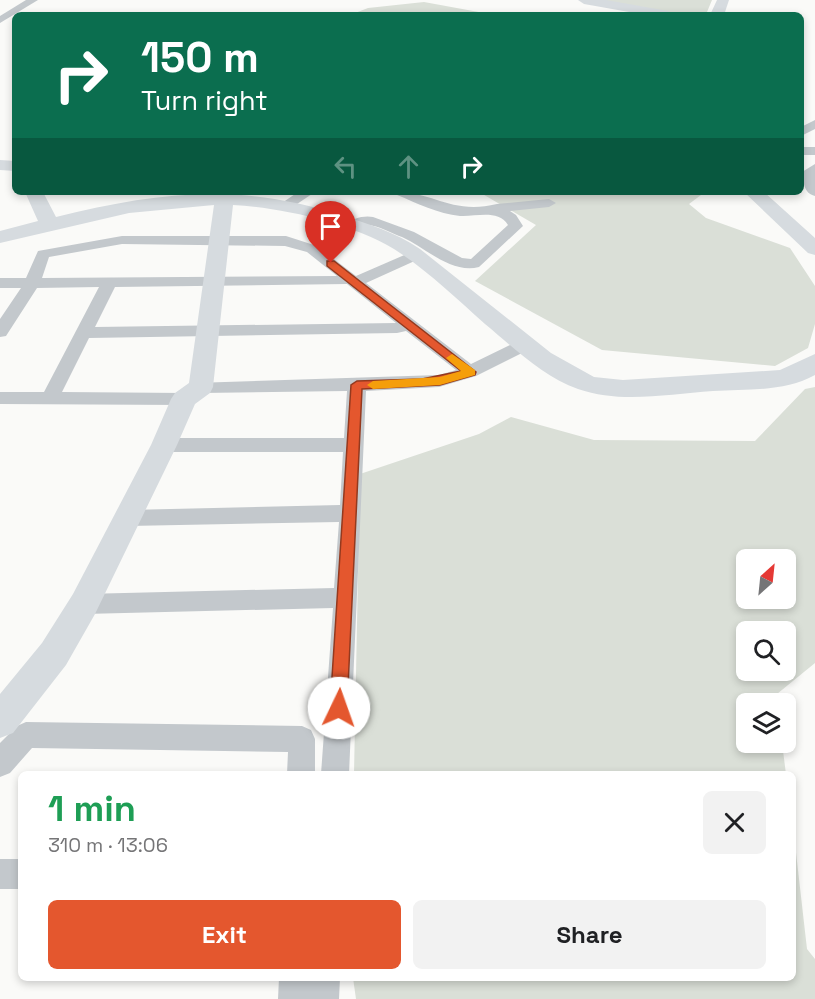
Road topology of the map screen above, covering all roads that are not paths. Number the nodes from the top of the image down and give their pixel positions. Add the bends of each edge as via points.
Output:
1 (33, 0) edge
2 (584, 0) edge
3 (13, 12) edge
4 (651, 12) edge
5 (815, 168) edge
6 (815, 192) edge
7 (40, 195) edge
8 (303, 195) edge
9 (410, 195) edge
10 (756, 195) edge
11 (217, 196) edge
12 (549, 203) dead end
13 (286, 205) junction
14 (492, 211) junction
15 (49, 224) junction
16 (353, 225) junction
17 (0, 237) edge
18 (219, 240) junction
19 (815, 248) edge
20 (414, 256) junction
21 (352, 280) junction
22 (215, 281) junction
23 (32, 282) junction
24 (110, 282) junction
25 (0, 283) edge
26 (408, 324) junction
27 (208, 331) junction
28 (0, 332) edge
29 (83, 333) junction
30 (526, 344) junction
31 (815, 362) edge
32 (470, 372) junction
33 (357, 385) junction
34 (192, 393) junction
35 (0, 398) edge
36 (50, 398) junction
37 (164, 445) junction
38 (353, 445) junction
39 (350, 513) junction
40 (128, 518) junction
41 (345, 598) junction
42 (84, 604) junction
43 (0, 721) edge
44 (0, 763) edge
45 (301, 771) edge
46 (335, 771) edge
47 (0, 874) edge
48 (18, 874) edge
49 (295, 981) edge
50 (324, 981) edge
51 (294, 999) edge
52 (323, 999) edge

1 - 3 street
2 - 4 street
5 - 6 street via 808,172
7 - 15 street
8 - 13 street
9 - 14 street via 454,212
10 - 19 street
11 - 13 street
11 - 15 street
11 - 18 street
12 - 14 street
13 - 16 street
14 - 16 street via 510,218 516,226 474,264 458,262 409,235 368,220
15 - 17 street
16 - 20 street via 391,239
18 - 21 street via 286,241 312,249
18 - 22 street
18 - 23 street via 122,240 43,254
20 - 21 street
20 - 30 street
21 - 22 street
21 - 26 street
22 - 24 street
22 - 27 street
23 - 24 street
23 - 25 street
23 - 28 street
24 - 29 street
26 - 27 street via 398,328
26 - 32 street
27 - 29 street
27 - 34 street
29 - 36 street
30 - 31 street via 583,382 623,389 780,378 796,375
30 - 32 street
32 - 33 street via 440,381
33 - 34 street
33 - 38 street
34 - 36 street
34 - 37 street
35 - 36 street
37 - 38 street
37 - 40 street
38 - 39 street
39 - 40 street
39 - 41 street
40 - 42 street
41 - 42 street
41 - 46 street
42 - 43 street via 54,654
44 - 45 street via 26,735 302,739
47 - 48 street
49 - 51 street
50 - 52 street

